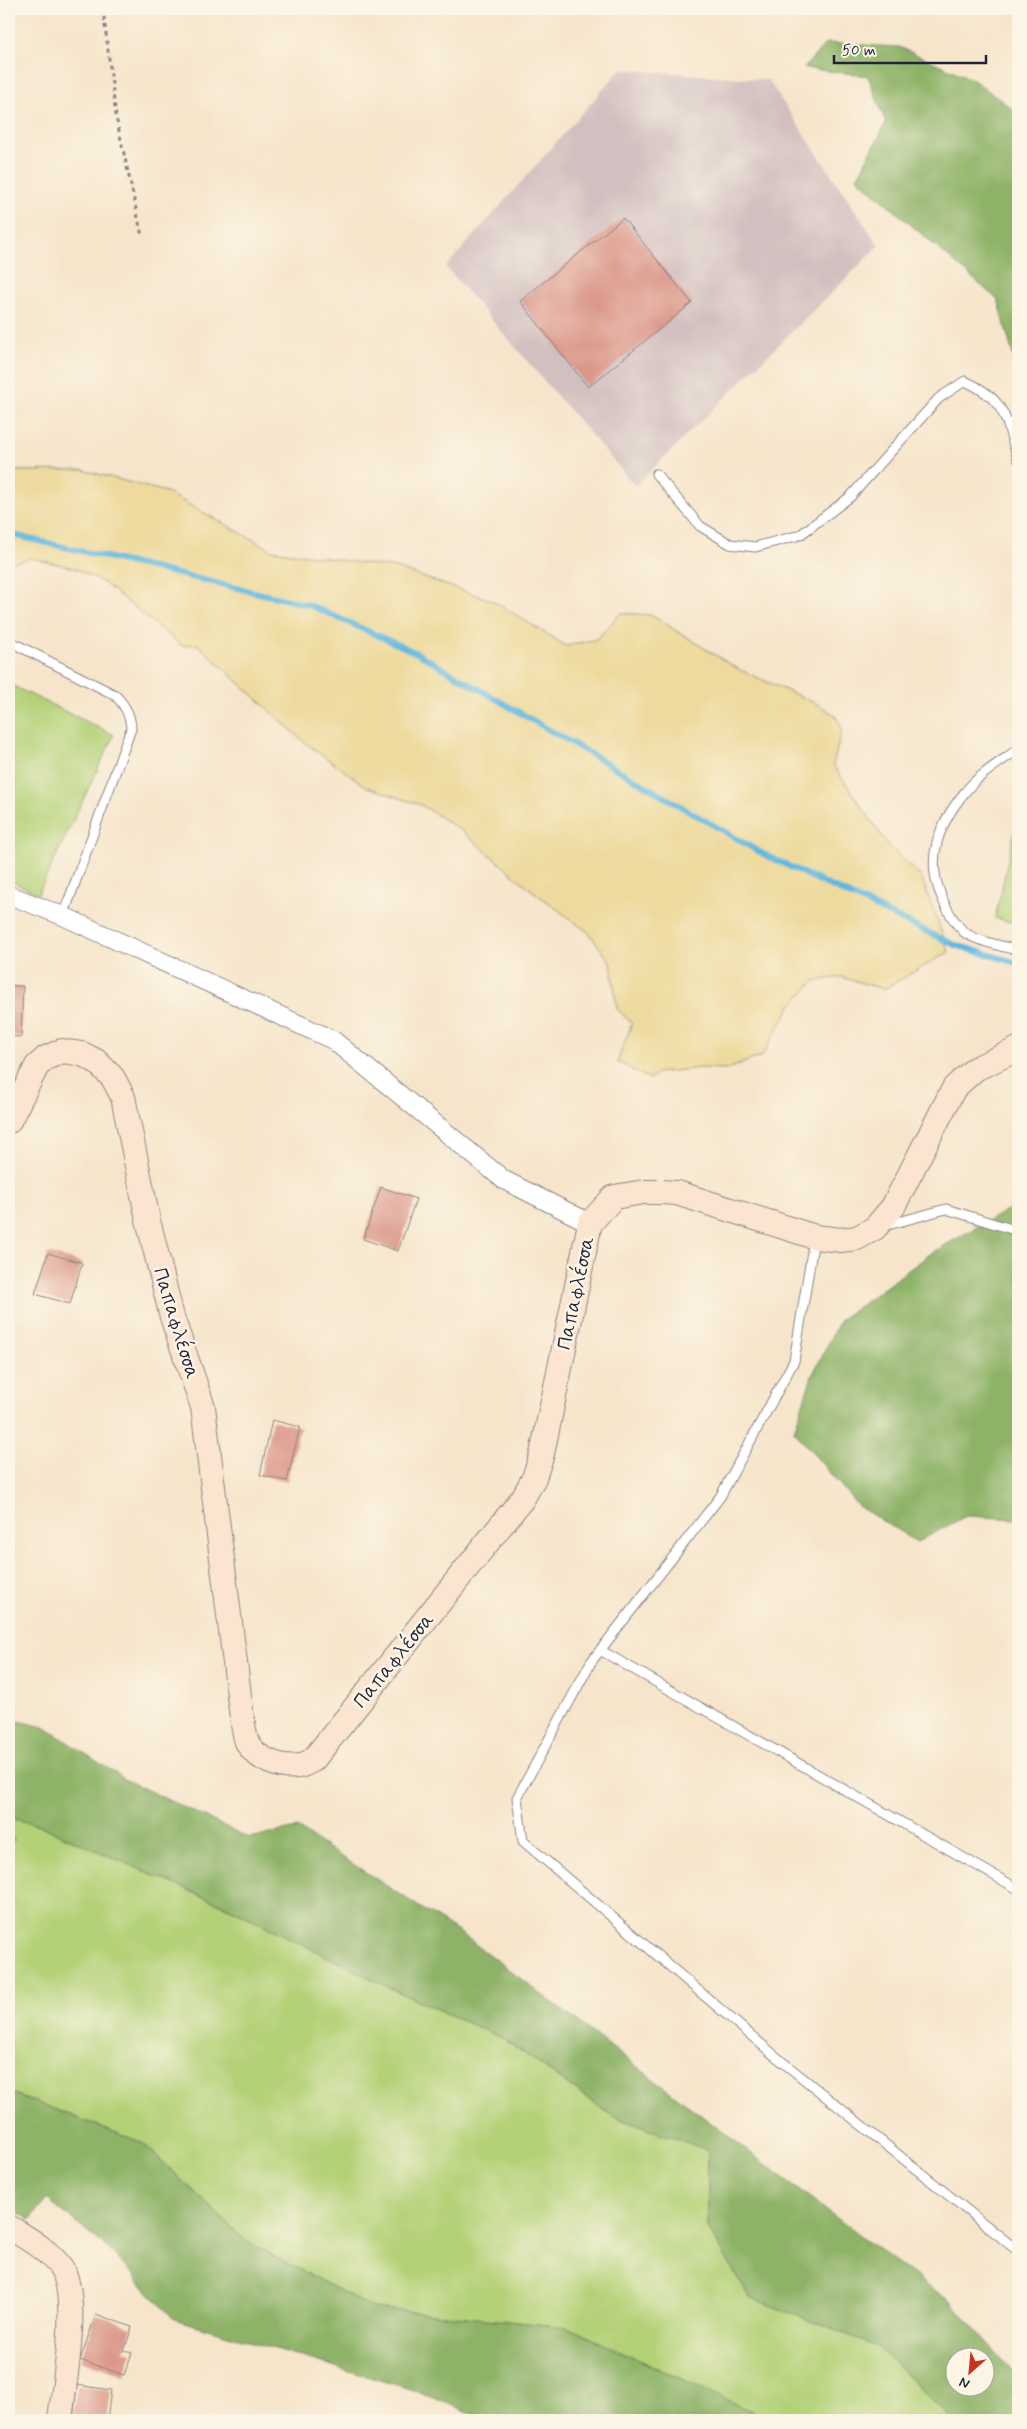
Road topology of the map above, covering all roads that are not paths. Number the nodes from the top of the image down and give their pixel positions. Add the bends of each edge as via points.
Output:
1 (1018, 459) edge
2 (656, 474) dead end
3 (9, 640) edge
4 (1018, 749) edge
5 (9, 895) edge
6 (63, 916) junction
7 (1018, 950) edge
8 (1018, 1049) edge
9 (9, 1121) edge
10 (590, 1223) junction
11 (875, 1228) junction
12 (1018, 1231) edge
13 (815, 1237) junction
14 (600, 1650) junction
15 (1018, 1889) edge
16 (9, 2226) edge
17 (1018, 2251) edge
18 (60, 2420) edge

1 - 2 lane via 1001,405 983,389 965,381 939,398 850,497 800,535 755,547 730,544 700,526
3 - 6 lane via 115,695 123,703 131,721 131,729
4 - 7 lane via 966,790 948,814 934,849 933,871 949,914 966,933
5 - 6 street
6 - 10 street via 333,1040 504,1180
8 - 11 street, Παπαφλέσσα via 975,1070 954,1088 893,1206
9 - 10 street, Παπαφλέσσα via 37,1066 62,1051 82,1054 96,1061 113,1078 123,1097 172,1317 203,1408 240,1703 248,1743 256,1753 285,1767 300,1766 313,1760 523,1498 542,1454
10 - 13 street, Παπαφλέσσα via 614,1197 662,1192 677,1193
11 - 12 lane via 946,1209
11 - 13 street, Παπαφλέσσα via 857,1238
13 - 14 lane via 794,1361 720,1497
14 - 15 lane
14 - 17 lane via 517,1798 523,1841 774,2055
16 - 18 street via 53,2258 68,2285 69,2322

